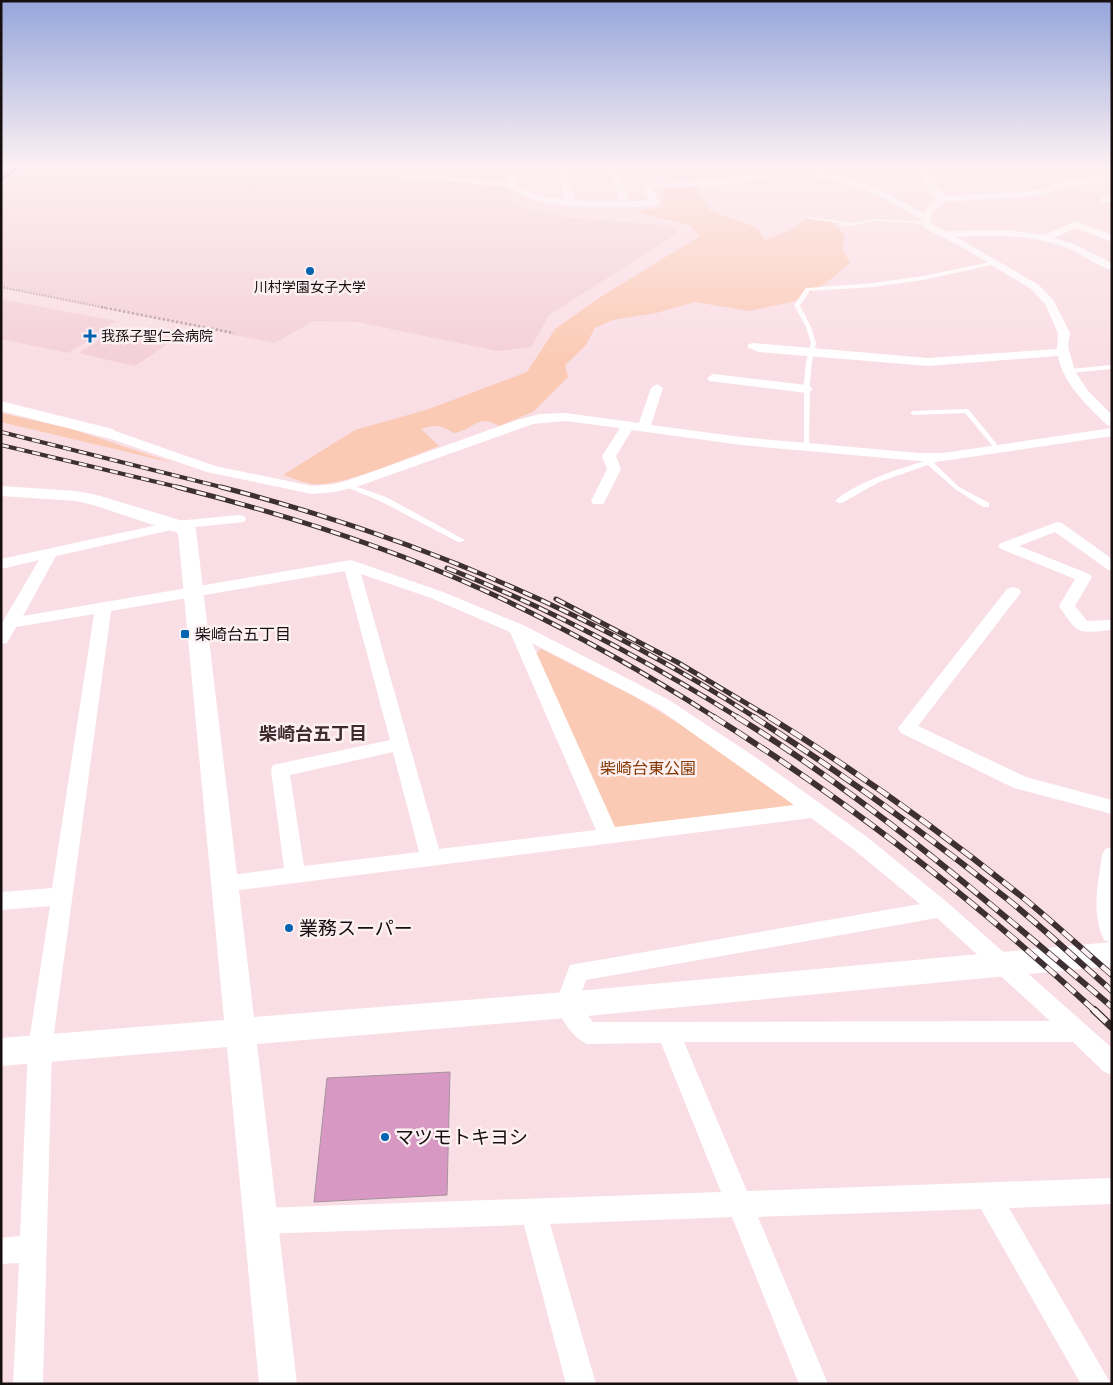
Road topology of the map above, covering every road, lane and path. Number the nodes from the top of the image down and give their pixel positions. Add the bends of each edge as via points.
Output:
1 (935, 231) edge
2 (1062, 231) edge
3 (1092, 231) edge
4 (943, 234) junction
5 (1046, 238) junction
6 (1112, 239) edge
7 (995, 263) junction
8 (1112, 267) edge
9 (1, 287) edge
10 (234, 333) dead end
11 (753, 346) dead end
12 (814, 352) junction
13 (1063, 352) junction
14 (1112, 367) edge
15 (1069, 371) junction
16 (713, 378) dead end
17 (657, 388) dead end
18 (807, 389) junction
19 (1, 406) edge
20 (913, 413) dead end
21 (1112, 422) edge
22 (629, 425) junction
23 (644, 427) junction
24 (1112, 432) edge
25 (108, 433) joint
26 (806, 447) junction
27 (998, 449) junction
28 (943, 458) junction
29 (929, 462) junction
30 (346, 485) junction
31 (1, 491) edge
32 (598, 501) dead end
33 (839, 501) dead end
34 (986, 505) dead end
35 (239, 519) dead end
36 (176, 525) junction
37 (461, 540) dead end
38 (50, 554) junction
39 (1, 564) edge
40 (352, 564) junction
41 (1112, 566) edge
42 (193, 592) junction
43 (1013, 592) dead end
44 (103, 608) junction
45 (1112, 625) edge
46 (517, 629) junction
47 (6, 631) edge
48 (400, 744) junction
49 (1112, 807) edge
50 (816, 810) junction
51 (608, 836) junction
52 (1112, 855) edge
53 (431, 857) junction
54 (296, 874) junction
55 (224, 884) junction
56 (63, 896) junction
57 (1, 901) edge
58 (941, 908) junction
59 (1109, 908) edge
60 (1112, 934) edge
61 (1112, 954) edge
62 (566, 1005) junction
63 (1078, 1031) junction
64 (239, 1032) junction
65 (668, 1032) junction
66 (40, 1048) junction
67 (1, 1052) edge
68 (1112, 1064) edge
69 (1112, 1191) edge
70 (988, 1196) junction
71 (740, 1204) junction
72 (533, 1211) junction
73 (260, 1221) junction
74 (33, 1248) junction
75 (1, 1252) edge
76 (28, 1384) edge
77 (278, 1384) edge
78 (582, 1384) edge
79 (814, 1384) edge
80 (1097, 1384) edge

1 - 4 street
2 - 5 street
3 - 6 street
4 - 5 street via 996,232
4 - 7 street
5 - 8 street via 1071,246
7 - 12 lane via 915,280 808,289 797,305 814,341
7 - 13 street via 1035,287 1050,303 1064,333
9 - 10 path
11 - 12 street
12 - 13 street via 928,362
12 - 18 lane via 809,360
13 - 15 street
14 - 15 lane
15 - 21 street via 1079,390
16 - 18 street
17 - 23 street
18 - 26 lane
19 - 25 street
20 - 27 lane via 967,411
22 - 23 street
22 - 30 street via 565,417 534,418
22 - 32 street via 609,456 614,469
23 - 26 street
24 - 27 street
25 - 30 street via 212,469 312,490
26 - 28 street
27 - 28 street
28 - 29 lane
29 - 33 lane via 855,490
29 - 34 lane via 957,488
30 - 37 lane
31 - 36 street via 97,500
35 - 36 street
36 - 38 street
36 - 42 street via 186,530
38 - 39 street
38 - 47 street
40 - 42 street
40 - 46 street
40 - 48 street
41 - 45 street via 1058,526 1006,546 1084,577 1066,606 1083,627
42 - 44 street
42 - 55 street
43 - 49 street via 907,728 1021,782
44 - 47 street
44 - 56 street
46 - 50 street via 663,704
46 - 51 street
48 - 53 street
48 - 54 street via 280,770
50 - 51 street
50 - 58 street
51 - 53 street
52 - 59 street
53 - 54 street
54 - 55 street
55 - 64 street
56 - 57 street
56 - 66 street
58 - 62 street via 578,972
58 - 63 street
59 - 60 street
61 - 62 street
62 - 64 street
62 - 65 street via 587,1033
63 - 65 street
63 - 68 street
64 - 66 street
64 - 73 street
65 - 71 street
66 - 67 street
66 - 74 street
69 - 70 street
70 - 71 street
70 - 80 street
71 - 72 street
71 - 79 street
72 - 73 street
72 - 78 street
73 - 77 street
74 - 75 street
74 - 76 street

